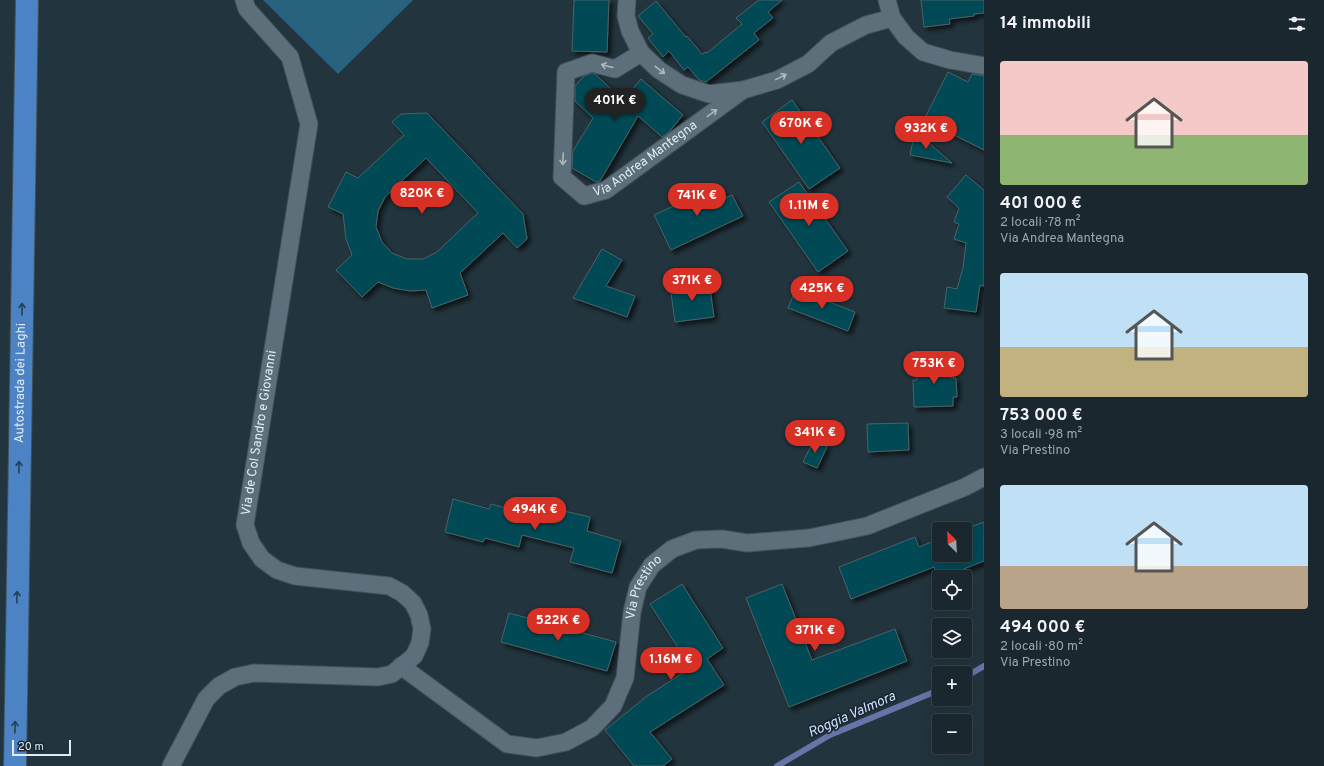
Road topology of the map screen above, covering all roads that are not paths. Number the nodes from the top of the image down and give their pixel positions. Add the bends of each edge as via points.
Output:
1 (27, 0) edge
2 (244, 0) edge
3 (628, 0) edge
4 (887, 0) edge
5 (892, 18) junction
6 (641, 53) junction
7 (984, 66) edge
8 (743, 90) junction
9 (984, 477) edge
10 (401, 666) junction
11 (15, 766) edge
12 (171, 766) edge

11 -> 1 highway, Autostrada dei Laghi
2 - 10 street, Via de Col Sandro e Giovanni via 247,9 290,57 309,124 245,525 251,544 262,559 277,570 295,576 389,586 402,592 412,602 419,615 422,629 420,643 414,656
3 - 6 street, Via Andrea Mantegna via 626,16
4 - 5 street
5 - 7 street via 906,37 923,52
8 -> 5 street, Via Andrea Mantegna via 777,80 808,64 831,43 866,25
6 -> 8 street, Via Andrea Mantegna via 659,70 682,85 709,94
6 -> 8 street, Via Andrea Mantegna via 615,69 592,62 566,72 562,176 584,196 606,190
9 - 10 street, Via Prestino via 867,526 809,538 748,543 722,539 696,540 672,549 652,566 638,587 632,612 625,678 613,706 592,728 566,742 537,748 507,744
10 - 12 street, Via de Col Sandro e Giovanni via 392,674 378,677 254,673 235,678 219,686 206,699

